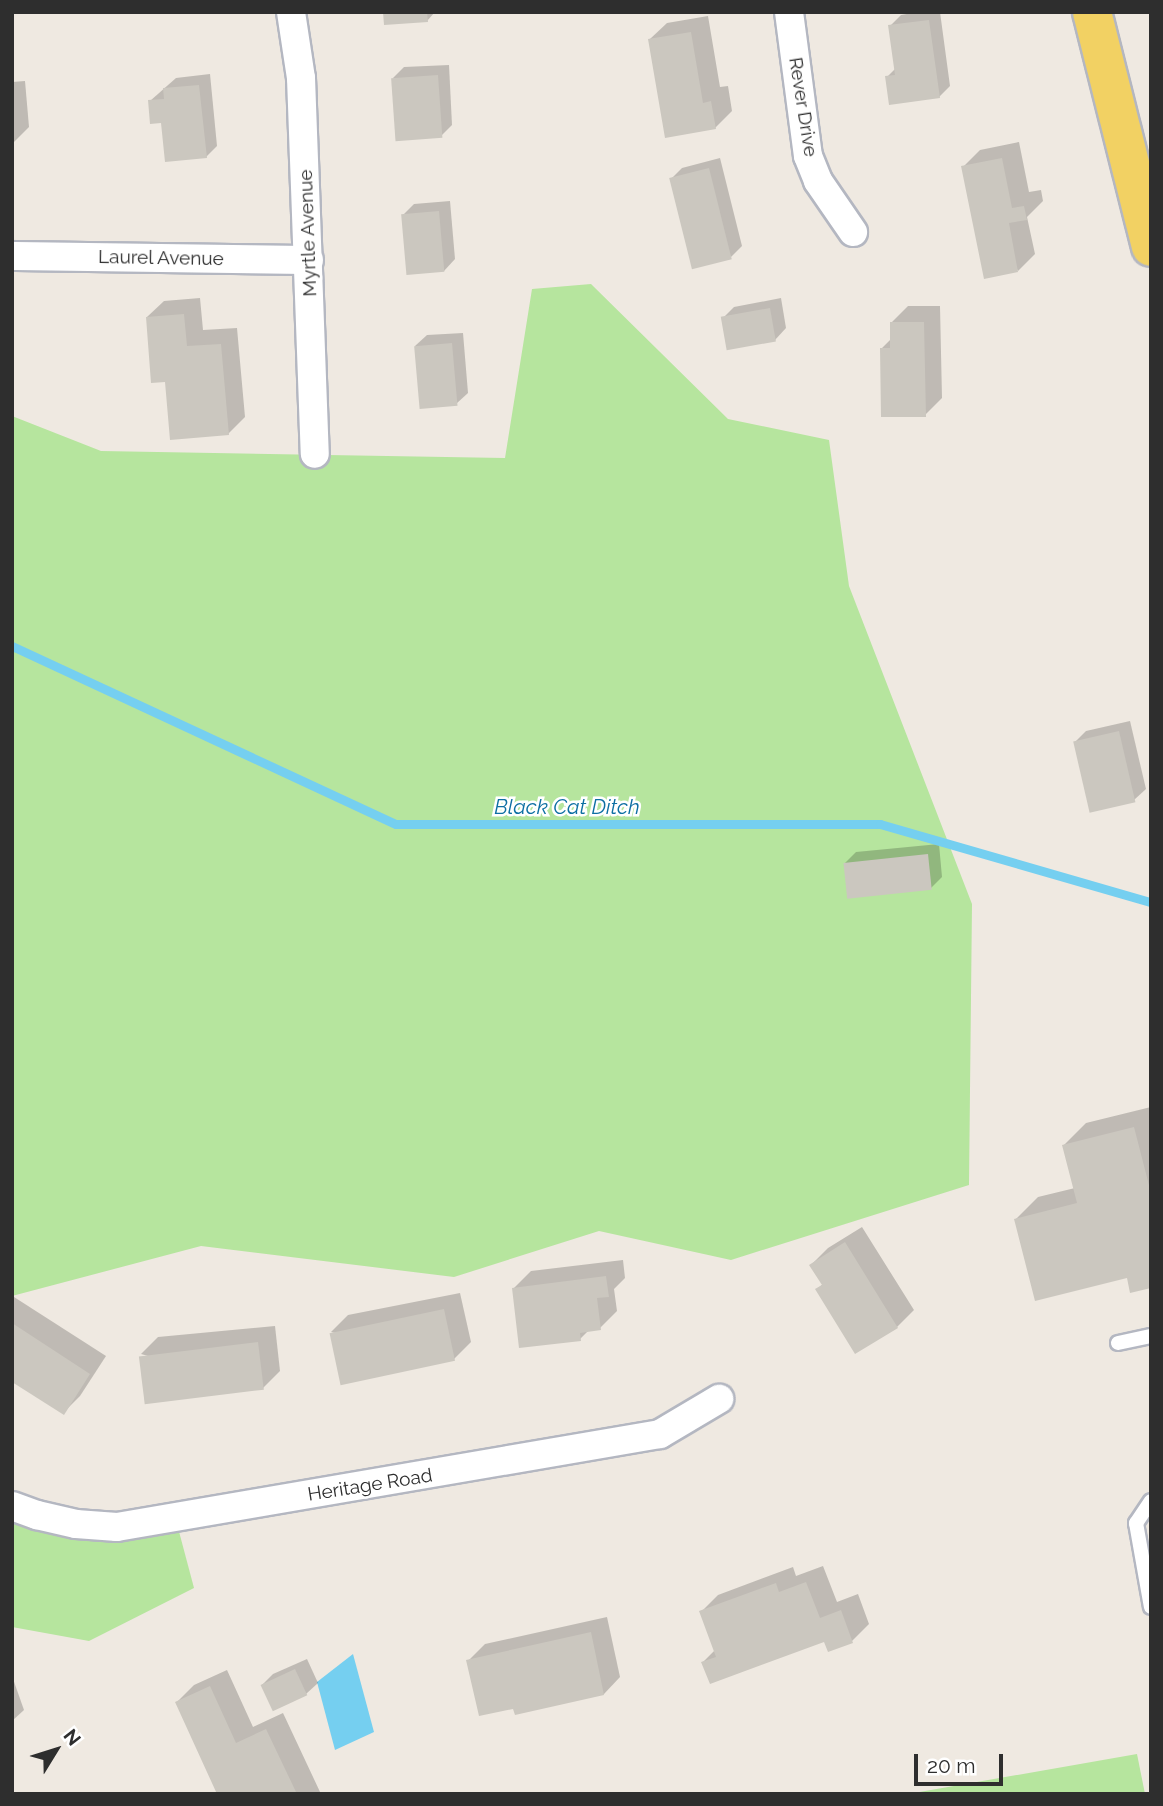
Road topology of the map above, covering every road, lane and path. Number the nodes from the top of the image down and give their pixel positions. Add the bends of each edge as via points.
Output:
1 (290, 12) edge
2 (789, 12) edge
3 (1092, 12) edge
4 (853, 232) dead end
5 (1151, 247) edge
6 (12, 256) edge
7 (309, 260) junction
8 (315, 454) dead end
9 (1151, 1336) edge
10 (1118, 1343) dead end
11 (719, 1399) dead end
12 (1151, 1500) edge
13 (12, 1506) edge
14 (1151, 1607) edge

1 - 7 street, Myrtle Avenue via 302,78
2 - 4 street, Rever Drive via 808,156 818,181
3 - 5 main road
6 - 7 street, Laurel Avenue
7 - 8 street, Myrtle Avenue
9 - 10 lane
11 - 13 street, Heritage Road via 660,1434 117,1527 76,1524
12 - 14 lane via 1136,1522

